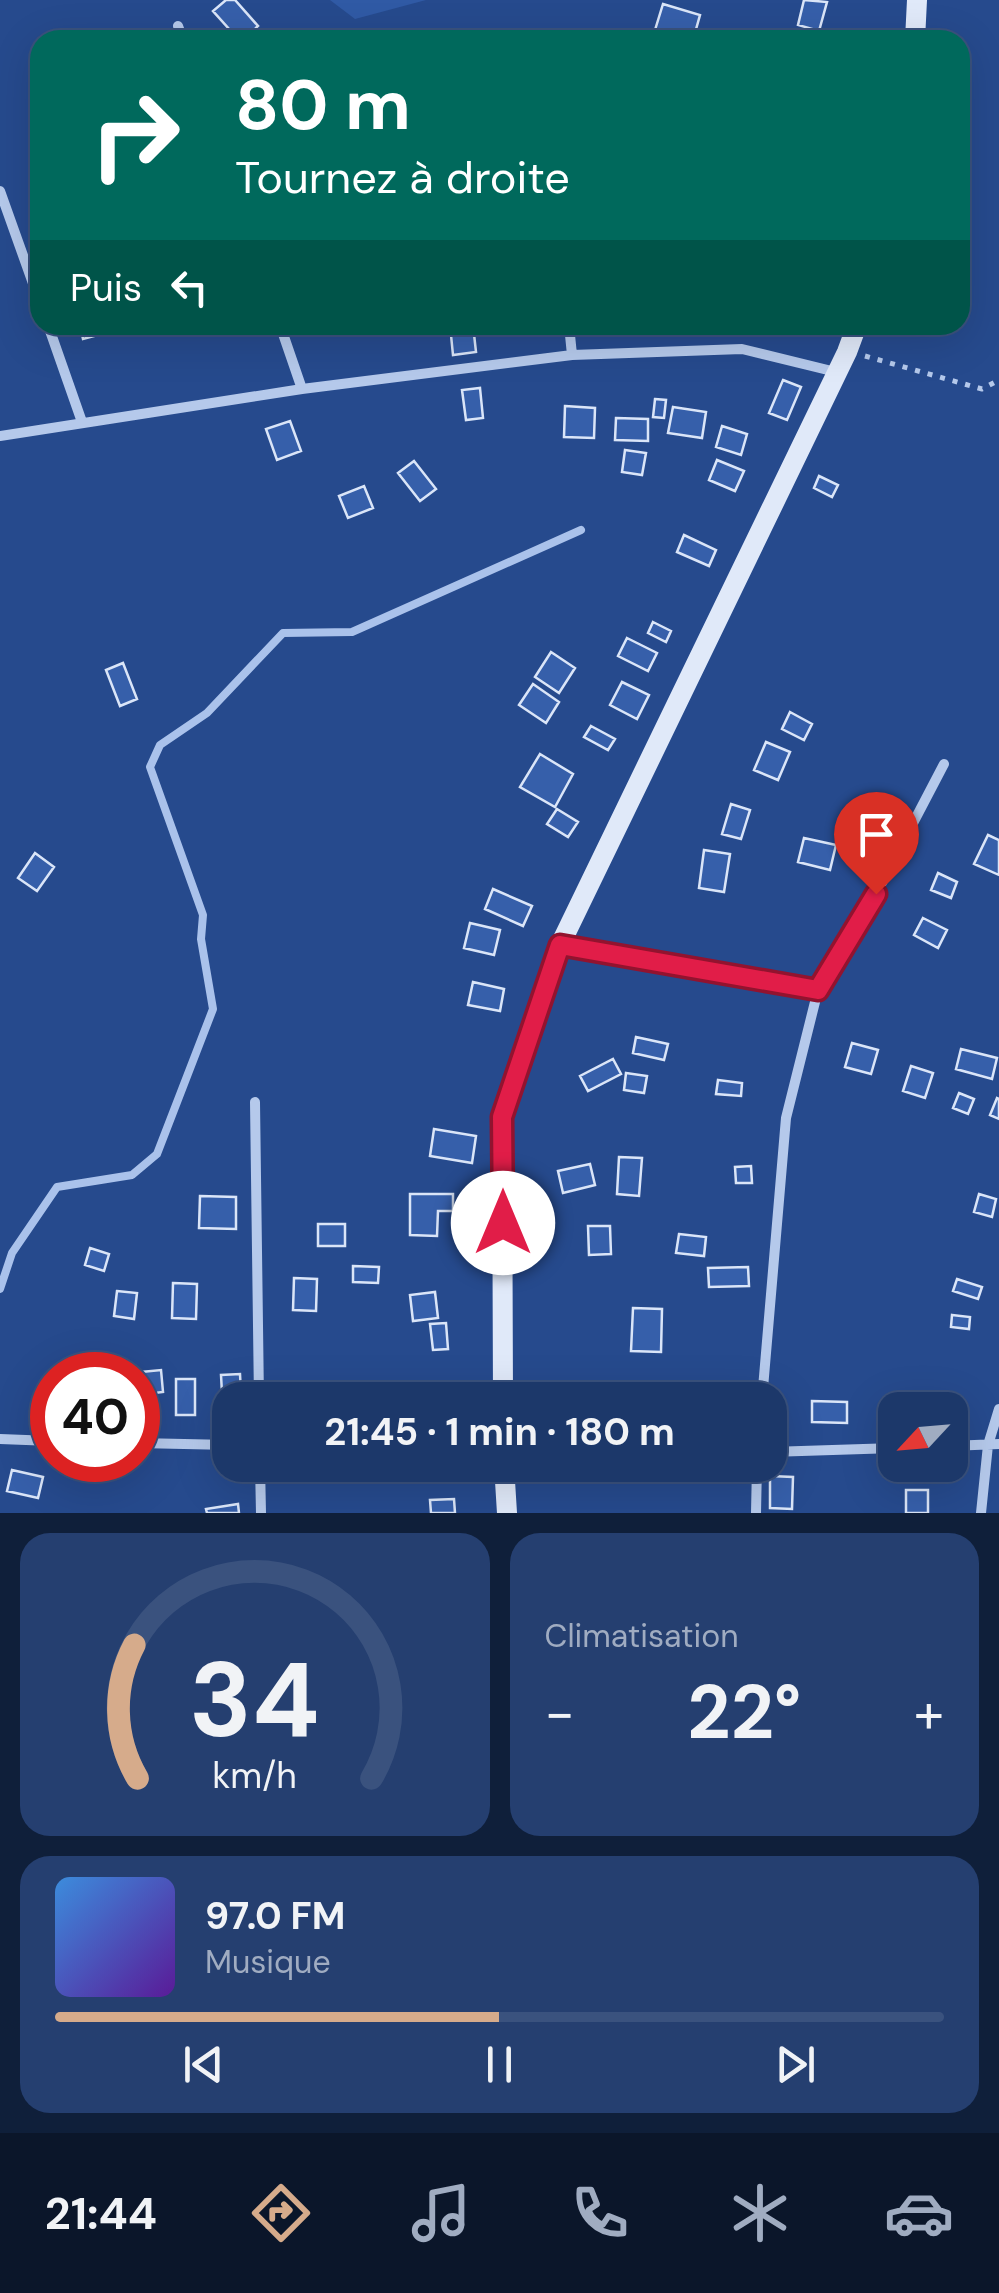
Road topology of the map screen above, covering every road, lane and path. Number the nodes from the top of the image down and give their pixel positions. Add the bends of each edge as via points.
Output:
1 (918, 0) edge
2 (178, 26) dead end
3 (179, 30) edge
4 (916, 30) edge
5 (0, 192) edge
6 (30, 275) edge
7 (52, 335) edge
8 (283, 335) edge
9 (570, 335) edge
10 (854, 335) edge
11 (848, 352) junction
12 (572, 355) junction
13 (836, 372) junction
14 (999, 380) edge
15 (302, 389) junction
16 (82, 422) junction
17 (0, 436) edge
18 (944, 764) dead end
19 (560, 945) junction
20 (818, 990) junction
21 (255, 1102) dead end
22 (259, 1382) edge
23 (503, 1382) edge
24 (764, 1382) edge
25 (999, 1410) edge
26 (0, 1440) edge
27 (30, 1441) edge
28 (160, 1443) edge
29 (994, 1444) edge
30 (212, 1445) edge
31 (968, 1445) edge
32 (878, 1449) edge
33 (787, 1451) edge
34 (260, 1482) edge
35 (505, 1482) edge
36 (757, 1482) edge
37 (261, 1513) edge
38 (506, 1513) edge
39 (756, 1513) edge
40 (981, 1513) edge

1 - 4 street
2 - 3 street
5 - 6 street
7 - 16 street
8 - 15 street
9 - 12 street
10 - 11 street
11 - 13 street
11 - 14 path via 982,389
12 - 13 street via 742,349
12 - 15 street
13 - 19 street
15 - 16 street
16 - 17 street
18 - 20 street
19 - 20 street
19 - 23 street via 502,1117
20 - 24 street via 786,1118
21 - 22 street
25 - 29 street
26 - 27 street
28 - 30 street
29 - 31 street
29 - 40 street
32 - 33 street
34 - 37 street
35 - 38 street
36 - 39 street

